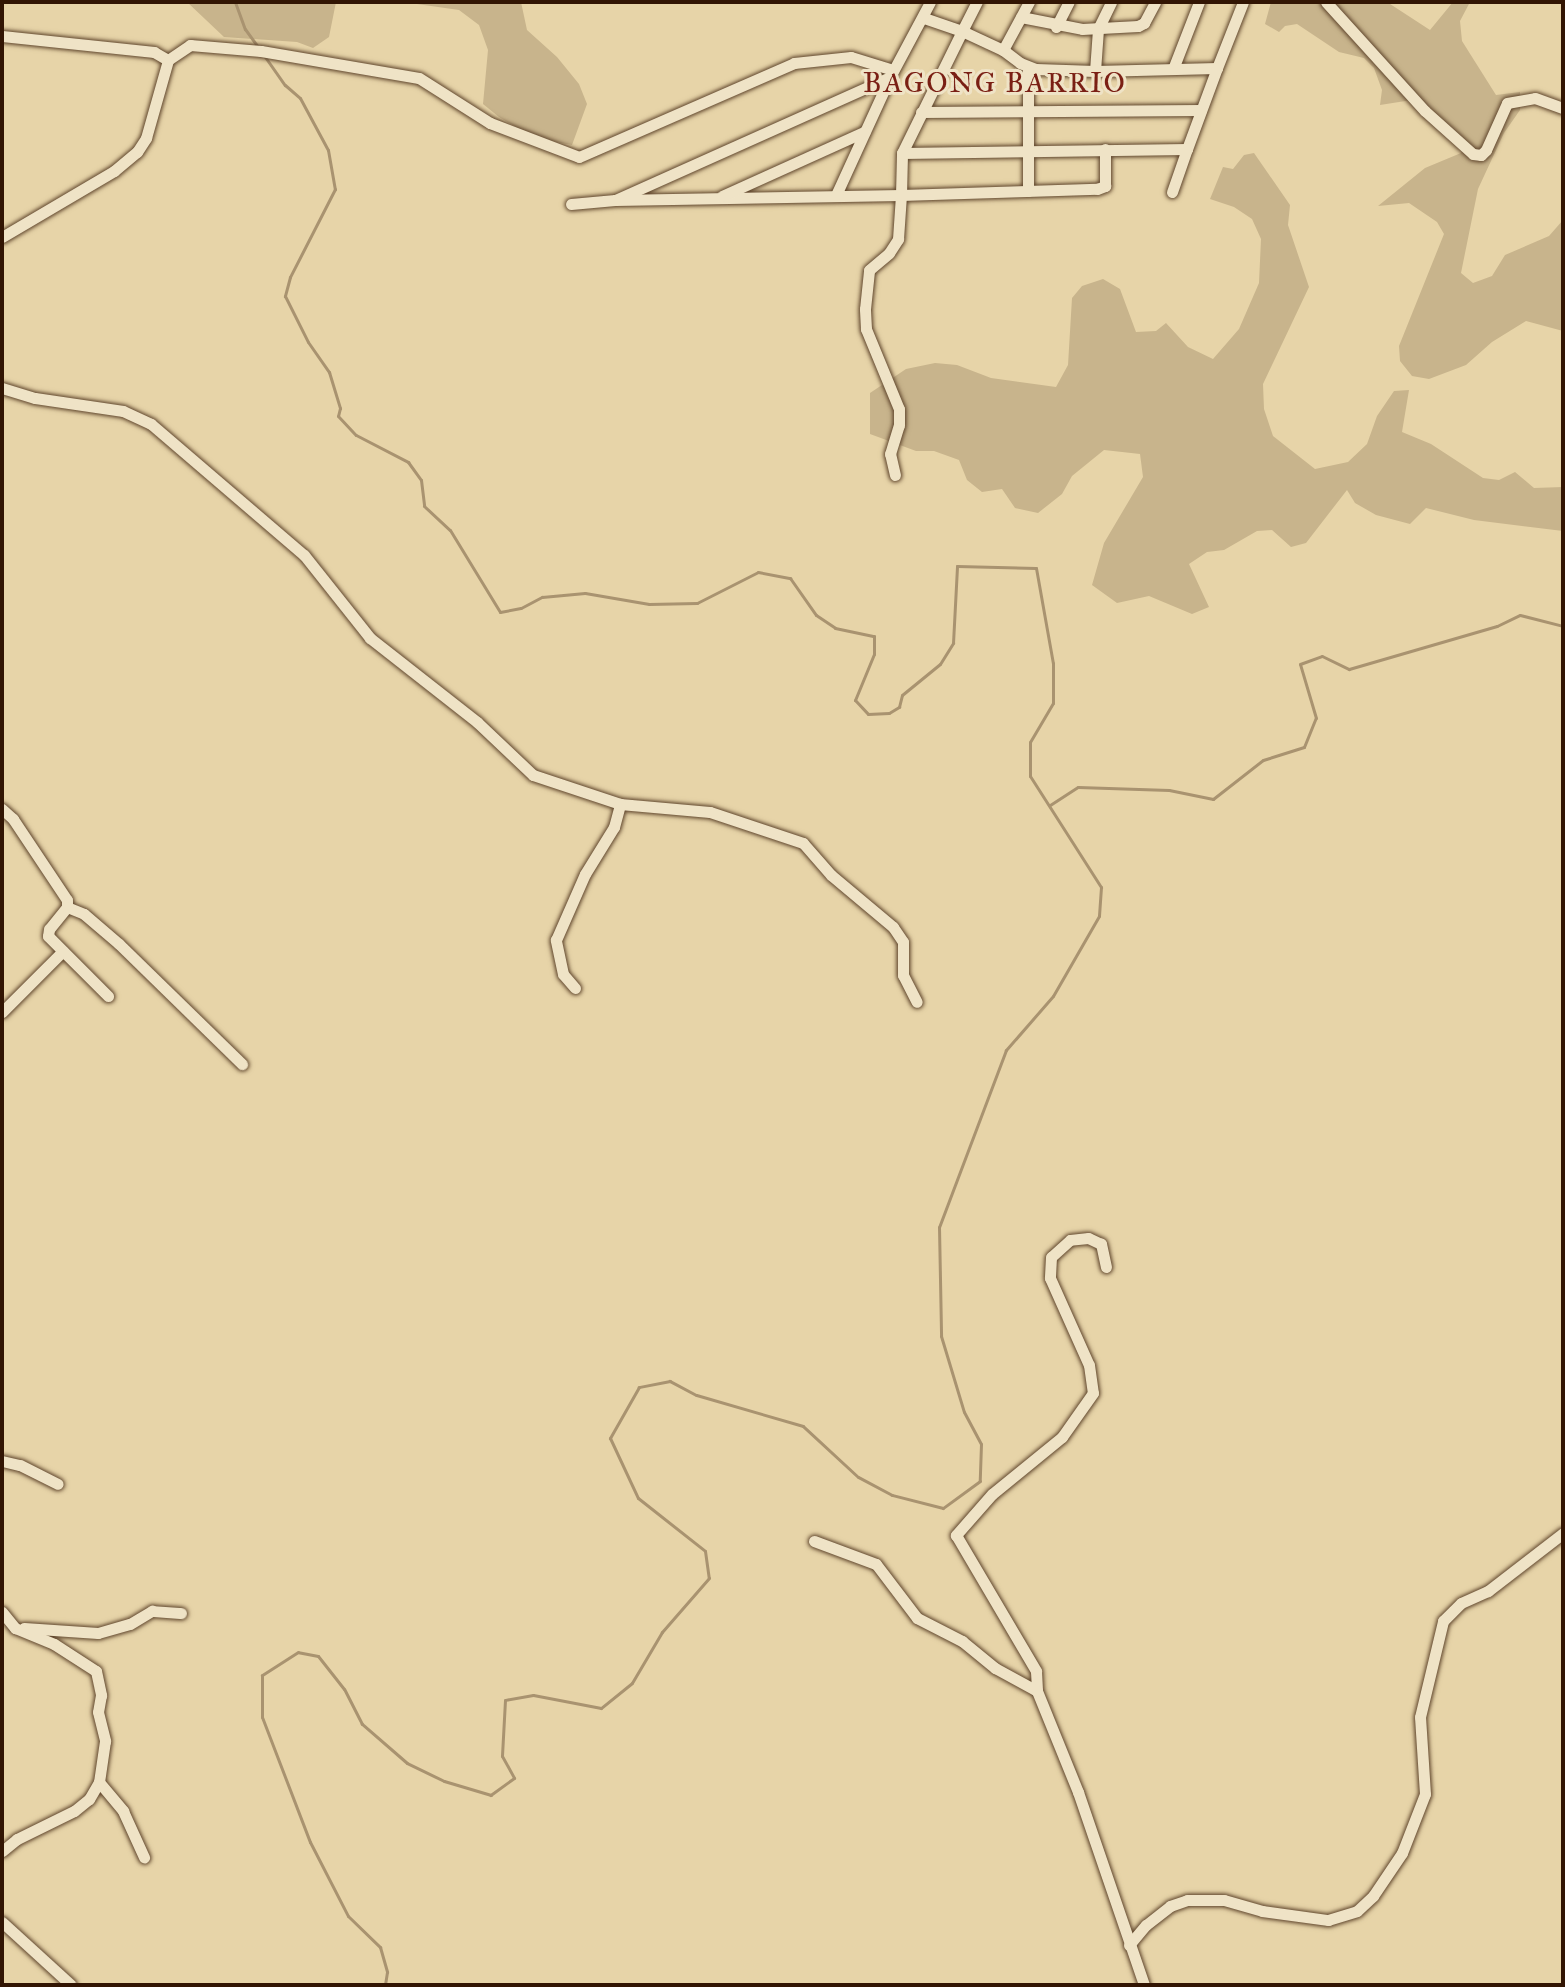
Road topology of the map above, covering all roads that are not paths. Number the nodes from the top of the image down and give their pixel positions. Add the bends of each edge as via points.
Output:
1 (930, 2) edge
2 (977, 2) edge
3 (1029, 2) edge
4 (1069, 2) edge
5 (1111, 2) edge
6 (1155, 2) edge
7 (1199, 2) edge
8 (1243, 2) edge
9 (1326, 2) edge
10 (1021, 17) junction
11 (924, 18) junction
12 (1056, 27) junction
13 (1098, 29) junction
14 (962, 31) junction
15 (2, 36) edge
16 (1003, 50) junction
17 (168, 60) junction
18 (1028, 67) junction
19 (1217, 68) junction
20 (1173, 69) junction
21 (1095, 71) junction
22 (891, 73) junction
23 (1563, 108) edge
24 (1201, 110) junction
25 (1027, 111) junction
26 (921, 112) junction
27 (864, 132) junction
28 (1105, 149) junction
29 (1187, 149) junction
30 (1027, 150) junction
31 (902, 153) junction
32 (1028, 191) junction
33 (1172, 192) dead end
34 (836, 195) junction
35 (901, 195) junction
36 (715, 199) junction
37 (615, 200) junction
38 (571, 204) dead end
39 (4, 234) edge
40 (2, 388) edge
41 (895, 475) dead end
42 (620, 804) junction
43 (2, 809) edge
44 (67, 907) junction
45 (63, 951) junction
46 (575, 988) dead end
47 (108, 996) dead end
48 (917, 1002) dead end
49 (2, 1012) edge
50 (242, 1064) dead end
51 (1106, 1267) dead end
52 (2, 1461) edge
53 (58, 1484) dead end
54 (1563, 1533) edge
55 (814, 1541) dead end
56 (2, 1612) edge
57 (181, 1613) dead end
58 (15, 1628) junction
59 (1037, 1691) junction
60 (99, 1782) junction
61 (2, 1851) edge
62 (144, 1857) dead end
63 (2, 1922) edge
64 (1129, 1945) junction
65 (71, 1985) edge
66 (1144, 1985) edge

1 - 11 street
2 - 14 street
3 - 10 street
4 - 12 street
5 - 13 street
6 - 13 street via 1140,26
7 - 20 street
8 - 19 street
9 - 23 street via 1425,111 1473,154 1484,153 1509,102 1535,98
10 - 12 street
10 - 16 street
11 - 14 street
11 - 22 street
12 - 13 street
13 - 21 street
14 - 16 street
14 - 26 street
15 - 17 street via 154,52
16 - 18 street
17 - 22 street via 190,45 201,45 414,76 490,123 579,157 794,63 851,57
17 - 39 street via 146,138 137,152 114,171
18 - 21 street
18 - 25 street
19 - 20 street
19 - 24 street
20 - 21 street
22 - 27 street
22 - 37 street
24 - 25 street
24 - 29 street
25 - 26 street
25 - 30 street
26 - 31 street
27 - 34 street
27 - 36 street
28 - 29 street
28 - 30 street
28 - 32 street via 1105,186
29 - 33 street
30 - 31 street
30 - 32 street
31 - 35 street
32 - 35 street
34 - 35 street
34 - 36 street
35 - 41 street via 898,239 869,270 865,309 866,329 899,409 890,454
36 - 37 street
37 - 38 street
40 - 42 street via 123,411 151,424 304,555 370,638 477,722 520,766
42 - 46 street via 614,827 585,874 556,940 563,974
42 - 48 street via 710,812 803,843 831,875 893,927 903,942 903,975
43 - 44 street
44 - 45 street via 48,931
44 - 50 street via 84,914 119,944
45 - 47 street
45 - 49 street
51 - 59 street via 1101,1244 1088,1238 1070,1240 1051,1257 1050,1278 1089,1365 1093,1393 1062,1437 992,1494 956,1535 1036,1671
52 - 53 street
54 - 64 street via 1443,1621 1420,1717 1425,1794 1402,1853 1373,1896 1343,1918 1328,1920 1224,1900 1187,1900 1158,1915
55 - 59 street via 876,1564 917,1618
56 - 58 street
57 - 58 street via 152,1611 98,1633
58 - 60 street via 66,1650 99,1676 98,1712 105,1741
59 - 64 street via 1078,1792
60 - 61 street via 74,1811
60 - 62 street via 126,1816
63 - 65 street
64 - 66 street

